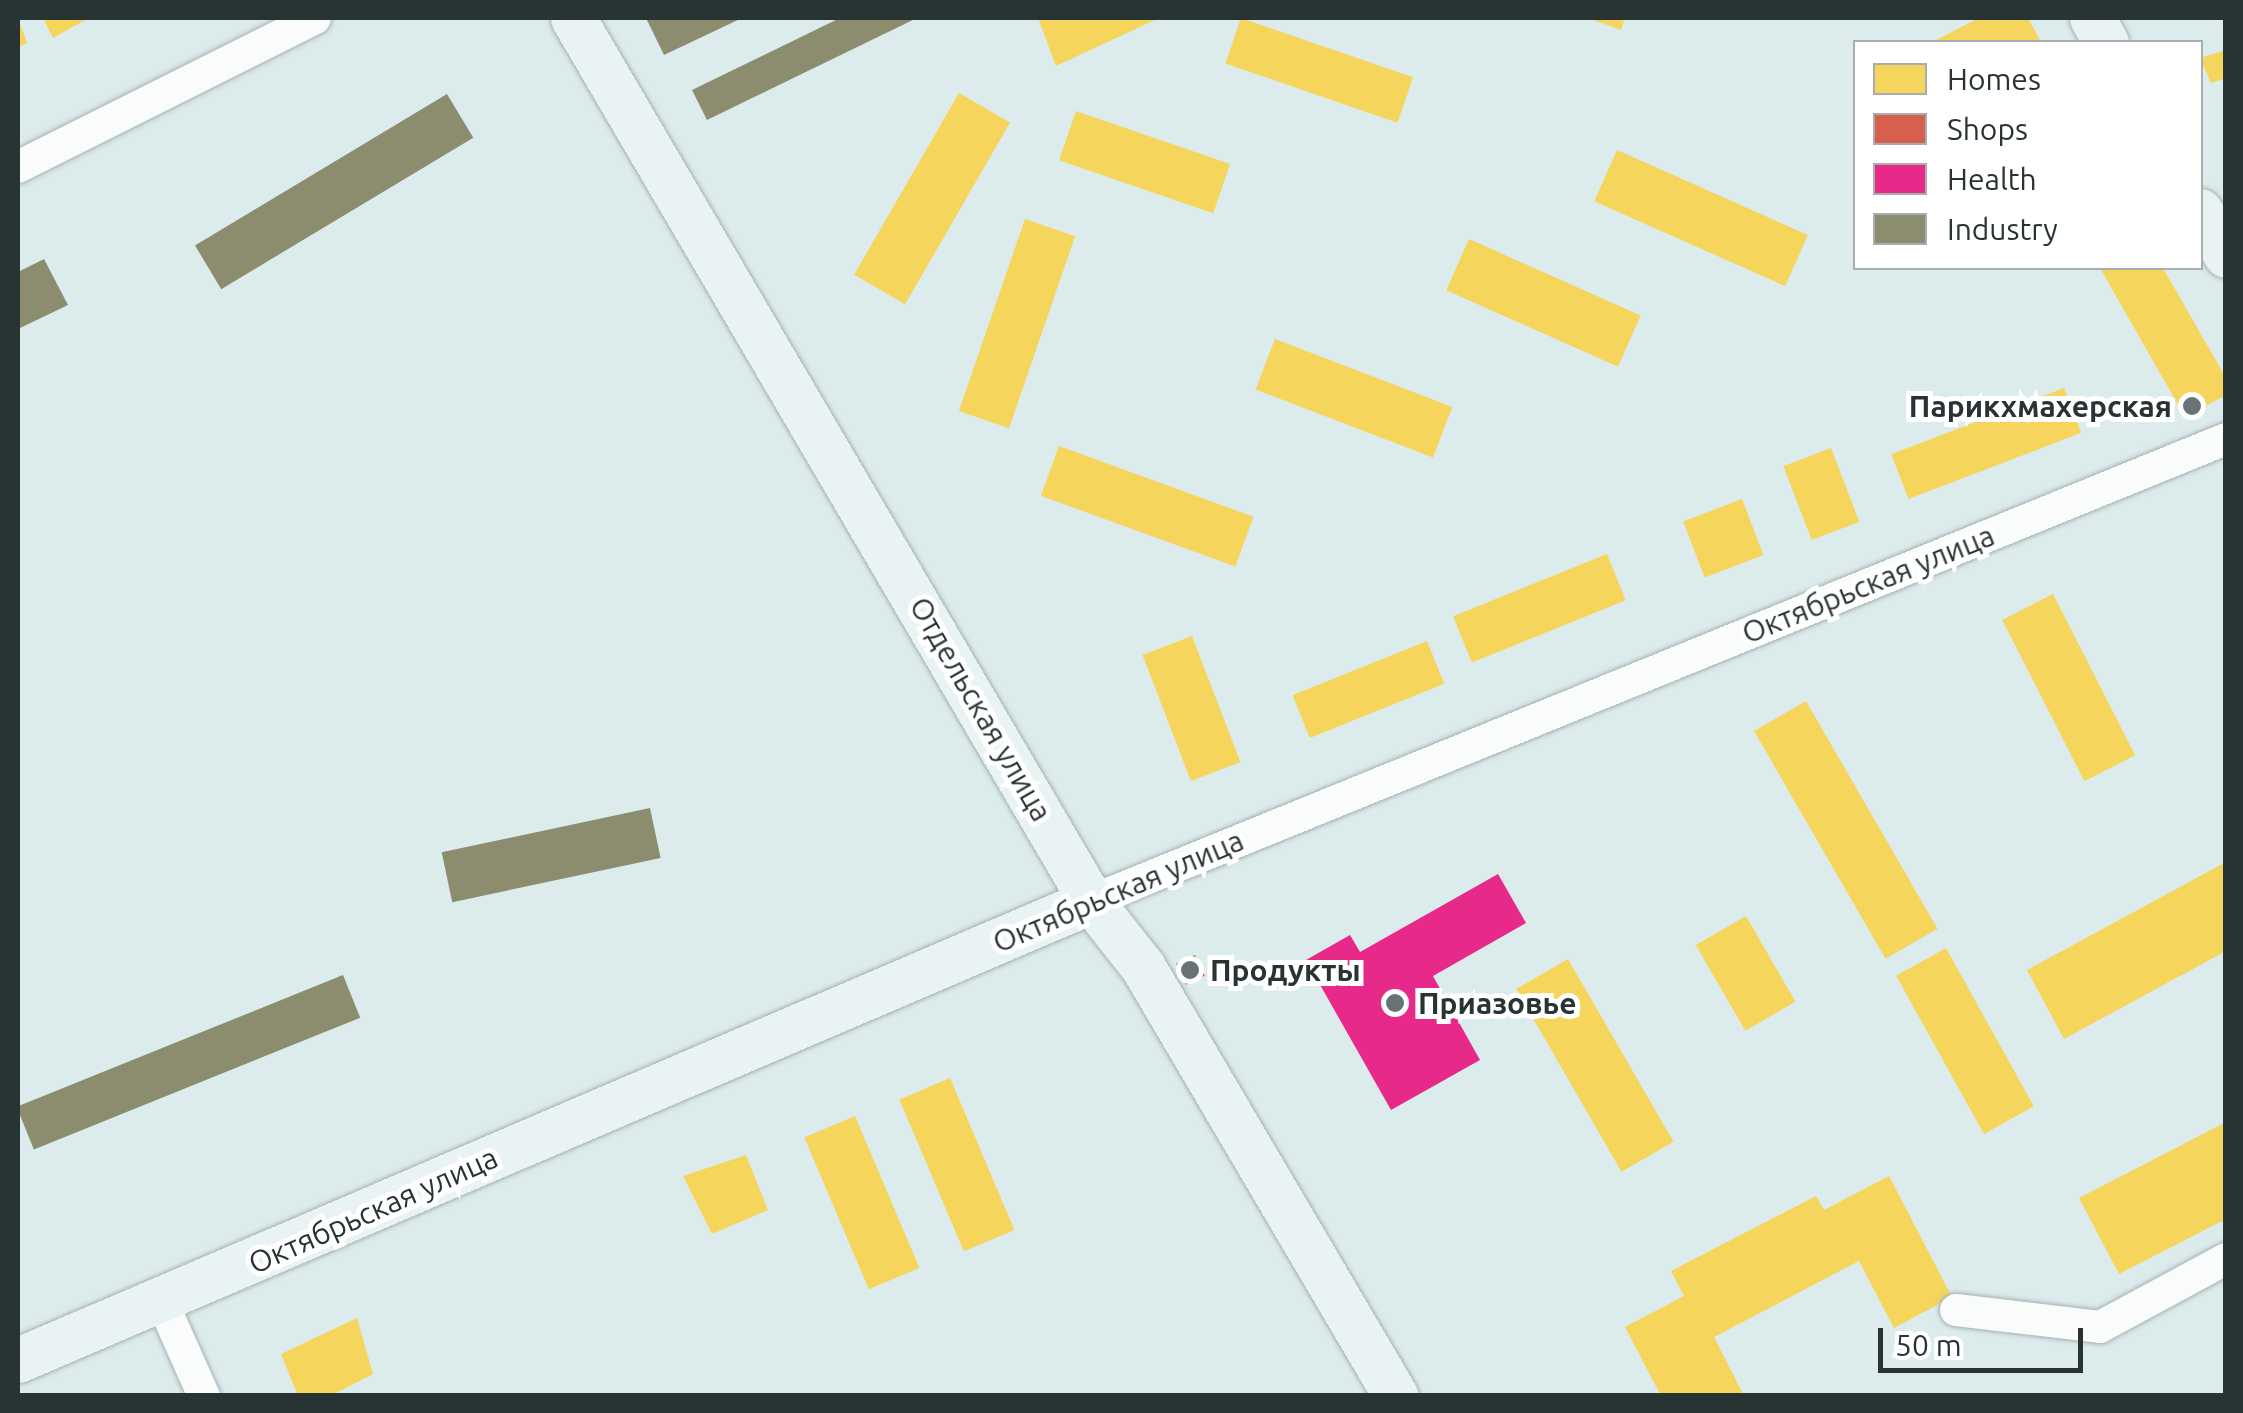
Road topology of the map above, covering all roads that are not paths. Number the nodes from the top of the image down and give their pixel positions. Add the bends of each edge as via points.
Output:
1 (315, 18) edge
2 (573, 18) edge
3 (2092, 18) edge
4 (2105, 40) edge
5 (18, 167) edge
6 (2203, 215) edge
7 (2226, 255) edge
8 (2226, 439) edge
9 (1091, 901) junction
10 (2226, 1259) edge
11 (162, 1304) junction
12 (1956, 1310) dead end
13 (18, 1360) edge
14 (204, 1396) edge
15 (1396, 1396) edge

1 - 5 street
2 - 9 street, Отдельская улица
3 - 4 street
6 - 7 street
8 - 9 street, Октябрьская улица
9 - 11 street, Октябрьская улица
9 - 15 street, Отдельская улица via 1143,967
10 - 12 street via 2100,1327
11 - 13 street, Октябрьская улица
11 - 14 street

